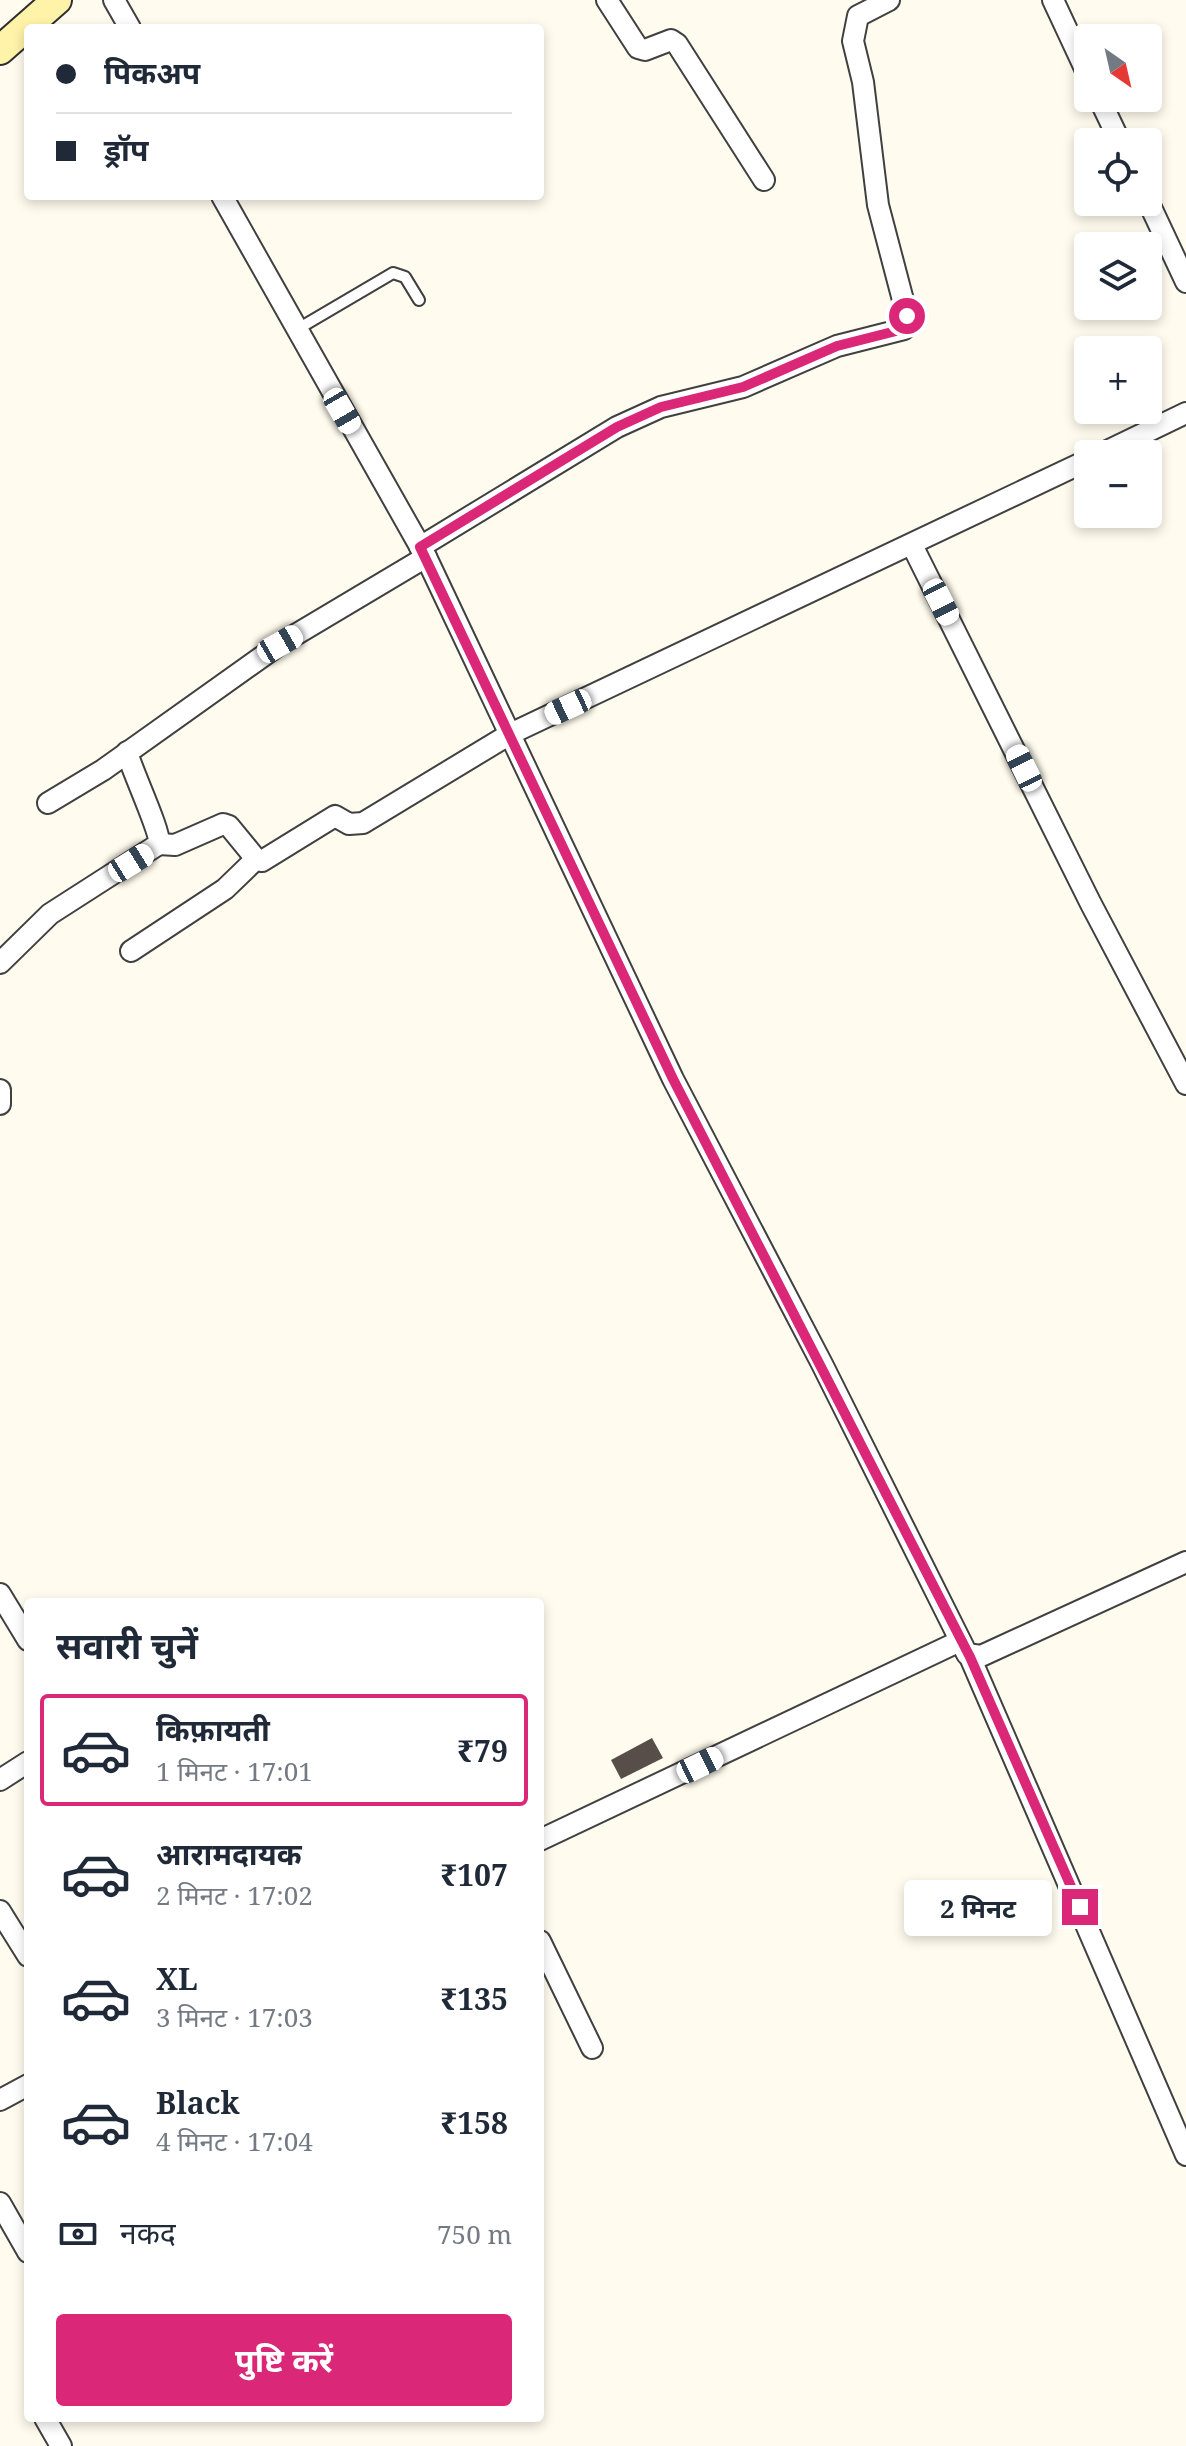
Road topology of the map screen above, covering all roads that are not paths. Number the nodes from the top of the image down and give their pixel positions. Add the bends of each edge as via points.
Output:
1 (57, 0) edge
2 (114, 0) edge
3 (607, 0) edge
4 (889, 0) edge
5 (1053, 0) edge
6 (30, 24) edge
7 (128, 24) edge
8 (24, 29) edge
9 (1074, 45) edge
10 (0, 50) edge
11 (764, 180) dead end
12 (224, 200) edge
13 (1155, 216) edge
14 (1186, 282) edge
15 (419, 300) dead end
16 (295, 330) junction
17 (1186, 413) edge
18 (1130, 440) edge
19 (1074, 467) edge
20 (912, 545) junction
21 (423, 552) junction
22 (510, 734) junction
23 (127, 752) junction
24 (48, 803) dead end
25 (159, 844) junction
26 (256, 859) junction
27 (131, 951) dead end
28 (0, 963) edge
29 (1186, 1084) edge
30 (0, 1090) edge
31 (0, 1104) edge
32 (1186, 1562) edge
33 (0, 1594) edge
34 (24, 1633) edge
35 (965, 1649) junction
36 (24, 1765) edge
37 (0, 1780) edge
38 (544, 1838) edge
39 (0, 1911) edge
40 (544, 1949) edge
41 (24, 1950) edge
42 (592, 2048) dead end
43 (24, 2087) edge
44 (0, 2100) edge
45 (1186, 2155) edge
46 (0, 2203) edge
47 (24, 2245) edge
48 (47, 2422) edge
49 (61, 2446) edge

1 - 6 street
2 - 7 street
3 - 11 street via 638,48 671,40 677,44
4 - 21 street via 858,16 853,41 878,205 909,323 904,329 837,346 743,387 661,407 617,427
5 - 9 street
8 - 10 street
12 - 16 street
13 - 14 street
15 - 16 lane via 405,277 393,273
16 - 21 street
17 - 18 street
19 - 20 street
20 - 22 street
20 - 29 street
21 - 22 street
21 - 23 street
22 - 26 street via 363,823 349,824 335,816 270,859
22 - 35 street via 673,1079
23 - 24 street
23 - 25 street
25 - 26 street via 175,845 223,824
25 - 28 street via 50,914
26 - 27 street via 225,889
30 - 31 street
32 - 35 street via 981,1656
33 - 34 street
35 - 38 street
35 - 45 street
36 - 37 street
39 - 41 street
40 - 42 street
43 - 44 street
46 - 47 street
48 - 49 street

